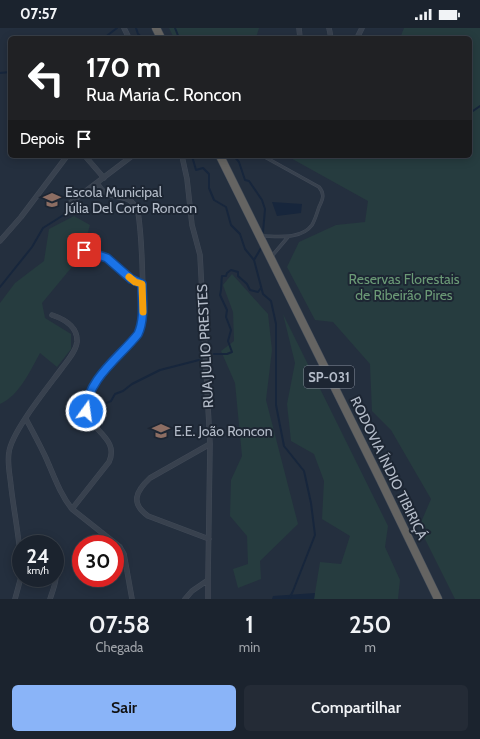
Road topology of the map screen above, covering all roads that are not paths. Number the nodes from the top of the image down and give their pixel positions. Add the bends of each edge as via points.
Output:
1 (65, 158) edge
2 (87, 158) edge
3 (129, 158) edge
4 (182, 158) edge
5 (221, 158) edge
6 (267, 158) edge
7 (104, 178) junction
8 (97, 183) junction
9 (70, 203) dead end
10 (260, 236) junction
11 (288, 236) junction
12 (0, 241) edge
13 (84, 250) dead end
14 (271, 259) junction
15 (142, 284) junction
16 (52, 315) dead end
17 (26, 419) junction
18 (210, 444) junction
19 (72, 509) junction
20 (19, 535) edge
21 (209, 539) junction
22 (208, 580) junction
23 (20, 587) edge
24 (54, 587) edge
25 (15, 599) edge
26 (50, 599) edge
27 (132, 599) edge
28 (185, 599) edge
29 (208, 599) edge
30 (438, 599) edge

1 - 12 street
2 - 7 street
3 - 7 street
4 - 18 street, RUA JULIO PRESTES via 192,225 200,255
5 - 10 highway, RODOVIA ÍNDIO TIBIRIÇÁ / SP-031
6 - 11 lane via 319,187 323,195 313,224 303,232
7 - 8 street
8 - 9 street
8 - 15 street via 105,192 128,199 136,205 140,222
10 - 11 lane
10 - 14 highway, RODOVIA ÍNDIO TIBIRIÇÁ / SP-031
11 - 14 lane
13 - 15 street via 107,258 131,279
14 - 30 highway, RODOVIA ÍNDIO TIBIRIÇÁ / SP-031
15 - 19 street via 141,328 133,341 93,386 86,403 87,416 110,444 112,456
16 - 17 street via 66,321 72,327 77,341 75,348
17 - 19 street via 61,493
17 - 20 street via 14,436 9,453 12,498
18 - 21 street, RUA JULIO PRESTES
18 - 21 street via 150,478 137,492 138,506 148,516
19 - 27 street via 120,547 124,554
21 - 22 street, RUA JULIO PRESTES
22 - 28 street
22 - 29 street, RUA JULIO PRESTES
23 - 25 street
24 - 26 street

